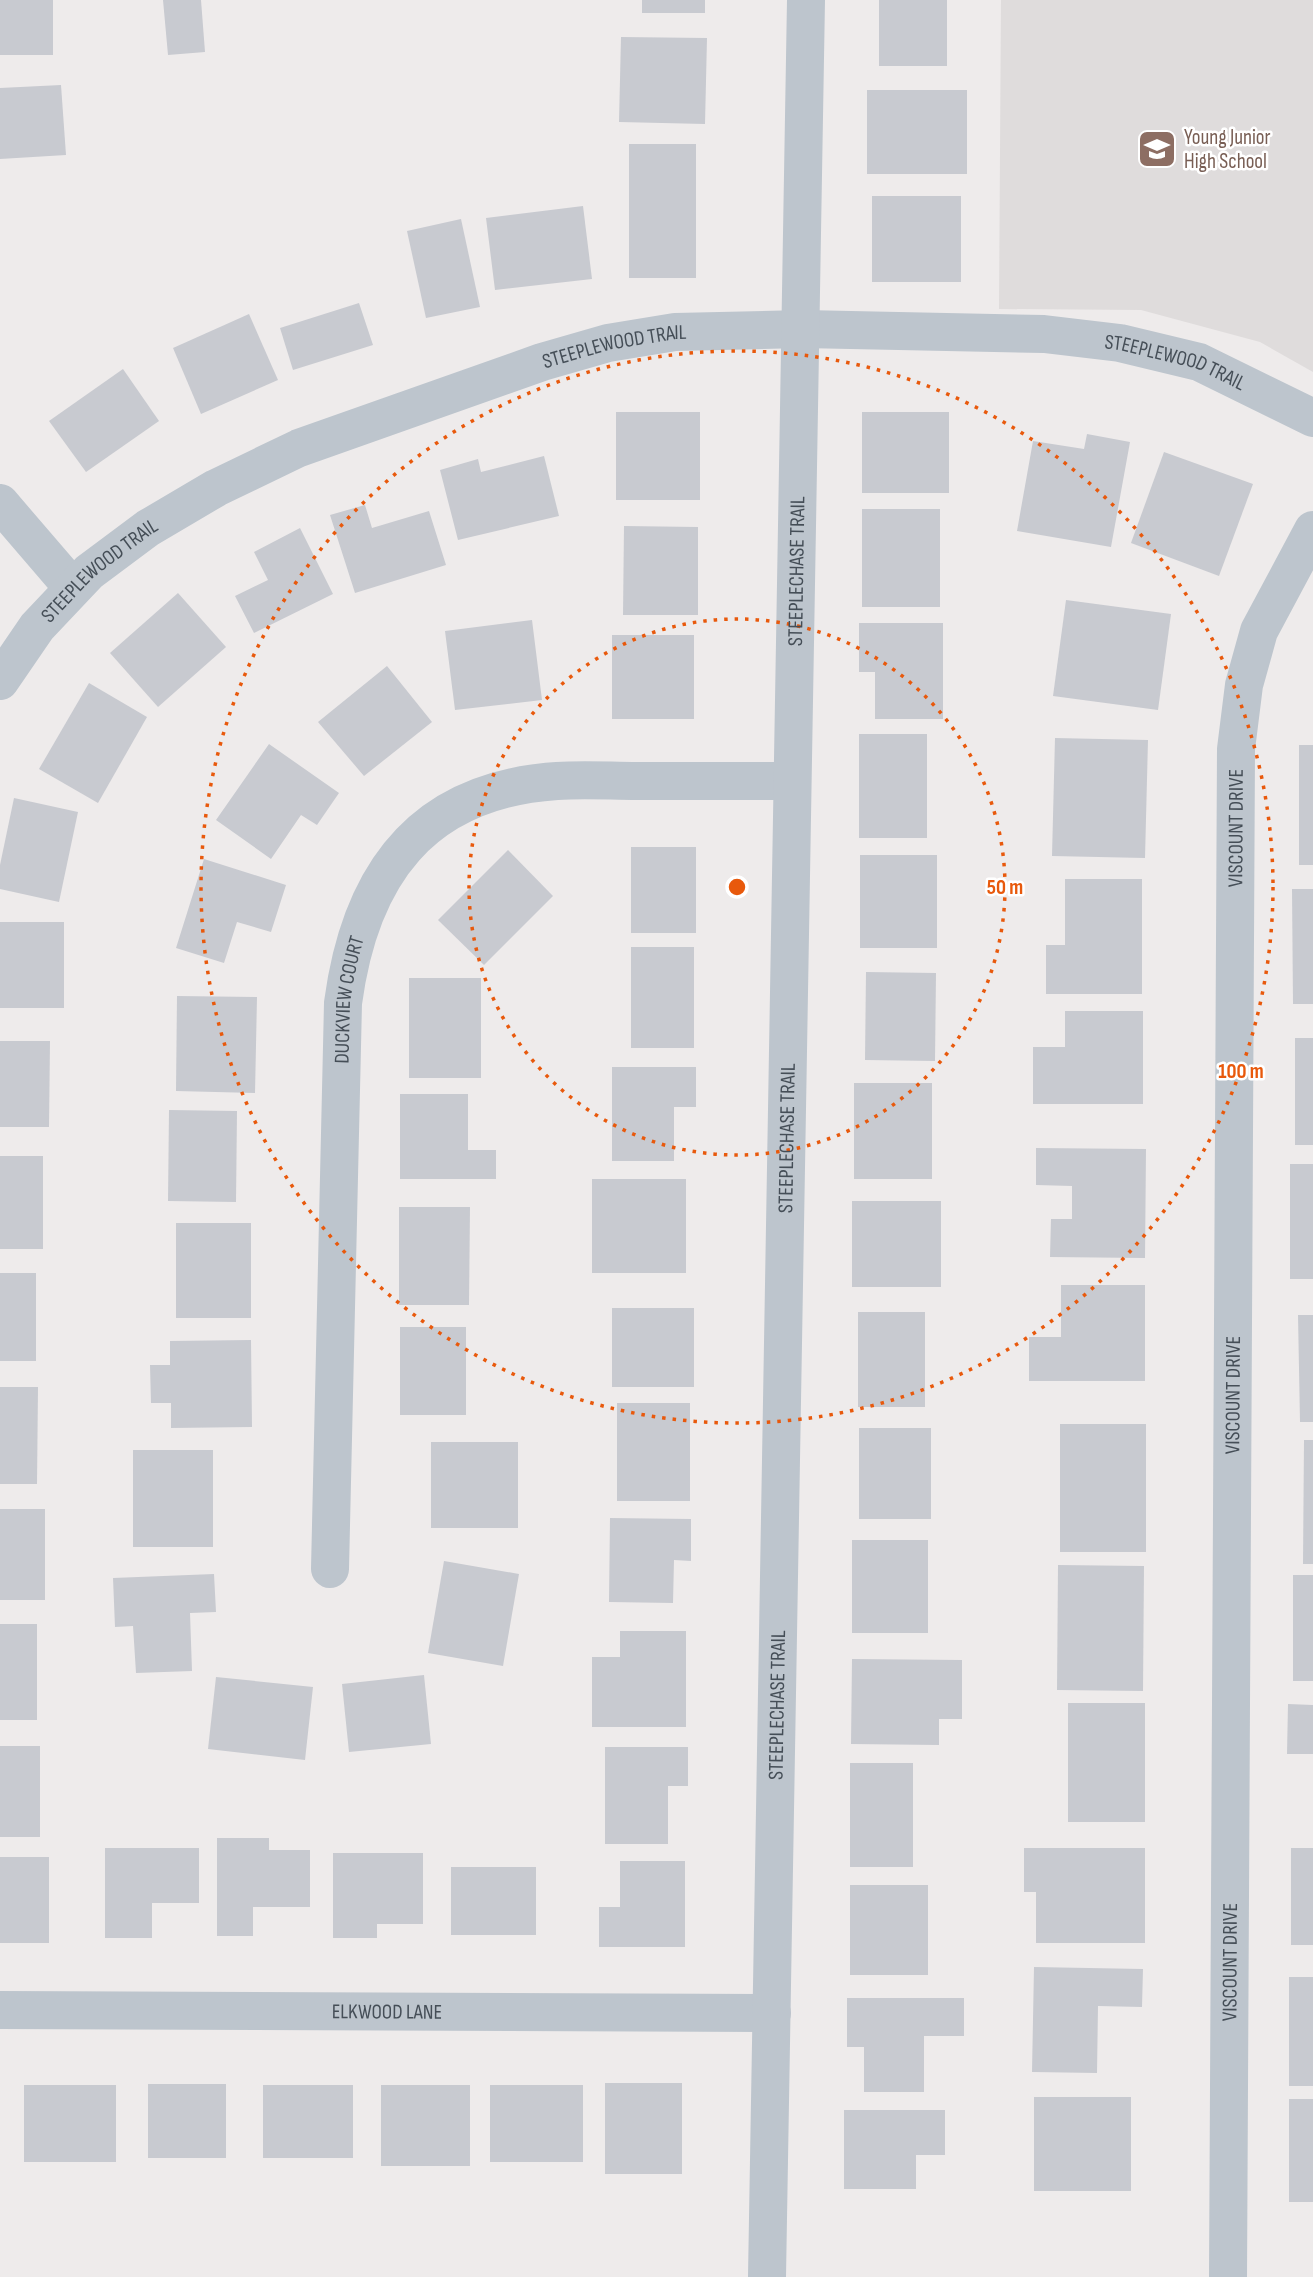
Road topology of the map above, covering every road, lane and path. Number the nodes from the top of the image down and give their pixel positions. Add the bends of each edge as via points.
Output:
1 (806, 0) edge
2 (803, 328) junction
3 (1313, 418) edge
4 (0, 503) edge
5 (1313, 530) edge
6 (73, 589) junction
7 (0, 681) edge
8 (792, 781) junction
9 (331, 1569) dead end
10 (0, 2010) edge
11 (772, 2013) junction
12 (767, 2277) edge
13 (1228, 2277) edge

1 - 2 street, STEEPLECHASE TRAIL
2 - 3 street, STEEPLEWOOD TRAIL via 1044,334 1120,343 1199,362
2 - 6 street, STEEPLEWOOD TRAIL via 675,332 608,343 299,447 148,528
2 - 8 street, STEEPLECHASE TRAIL
4 - 6 street
5 - 13 street, VISCOUNT DRIVE via 1259,631 1244,685 1236,748
6 - 7 street, STEEPLEWOOD TRAIL via 37,626
8 - 9 street, DUCKVIEW COURT via 556,781 514,787 463,804 421,831 392,861 370,899 350,953 343,1003
8 - 11 street, STEEPLECHASE TRAIL
10 - 11 street, ELKWOOD LANE
11 - 12 street, STEEPLECHASE TRAIL

